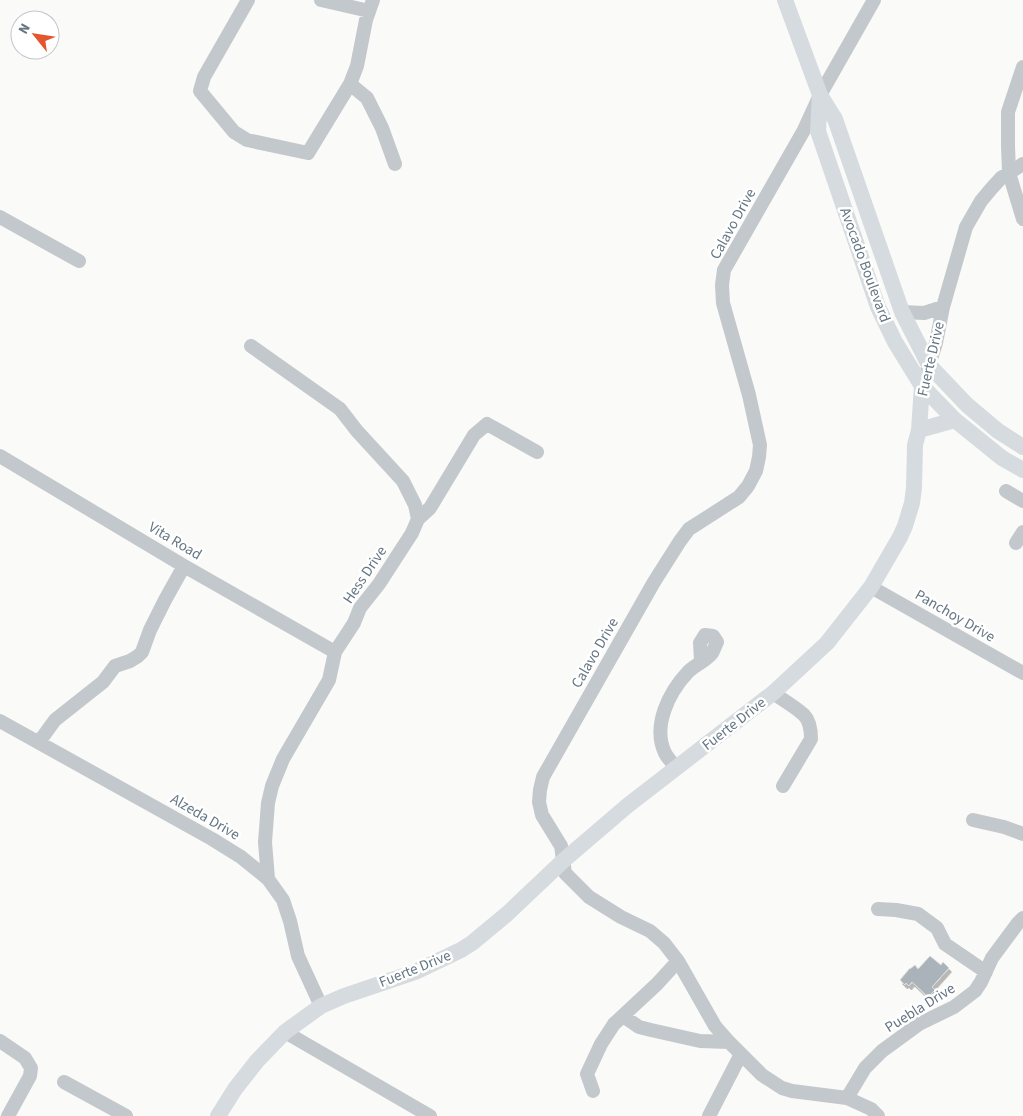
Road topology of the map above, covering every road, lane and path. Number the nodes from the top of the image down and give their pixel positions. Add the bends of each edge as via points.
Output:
1 (248, 0) edge
2 (321, 0) edge
3 (786, 0) edge
4 (874, 0) edge
5 (371, 5) edge
6 (1023, 67) edge
7 (350, 84) junction
8 (820, 96) junction
9 (395, 164) dead end
10 (1023, 164) edge
11 (1009, 172) junction
12 (0, 217) edge
13 (1023, 219) edge
14 (79, 261) dead end
15 (943, 307) junction
16 (902, 312) junction
17 (251, 346) dead end
18 (929, 365) junction
19 (922, 386) junction
20 (955, 420) junction
21 (919, 430) junction
22 (1023, 447) edge
23 (537, 452) dead end
24 (0, 456) edge
25 (1023, 470) edge
26 (1006, 491) dead end
27 (1023, 501) edge
28 (418, 519) junction
29 (184, 566) junction
30 (871, 587) junction
31 (334, 652) junction
32 (701, 662) dead end
33 (1023, 673) edge
34 (773, 693) junction
35 (0, 721) edge
36 (39, 742) junction
37 (677, 768) junction
38 (783, 786) dead end
39 (973, 820) dead end
40 (1023, 834) edge
41 (564, 860) junction
42 (268, 878) junction
43 (878, 909) dead end
44 (1023, 918) edge
45 (678, 961) junction
46 (986, 972) junction
47 (321, 1006) junction
48 (623, 1016) junction
49 (285, 1032) junction
50 (0, 1041) edge
51 (729, 1042) junction
52 (741, 1054) junction
53 (64, 1082) dead end
54 (593, 1091) dead end
55 (847, 1098) junction
56 (8, 1116) edge
57 (126, 1116) edge
58 (218, 1116) edge
59 (430, 1116) edge
60 (709, 1116) edge
61 (878, 1116) edge

1 - 7 street via 204,77 200,91 234,132 247,140 308,153
2 - 5 street
3 - 8 main road, Avocado Boulevard
4 - 8 street, Calavo Drive
5 - 7 street
6 - 11 street via 1008,112
7 - 9 street via 367,98
8 - 16 main road, Avocado Boulevard via 835,119
8 - 19 main road, Avocado Boulevard via 818,131 878,307
8 - 41 street, Calavo Drive via 724,270 723,303 760,444 756,471 739,497 689,529 680,541 543,776 539,802 542,815 561,846
10 - 11 street, Fuerte Drive
11 - 13 street
11 - 15 street, Fuerte Drive via 981,201 966,227
12 - 14 street
15 - 16 street via 924,313
15 - 18 street, Fuerte Drive
16 - 18 main road, Avocado Boulevard
17 - 28 street via 340,408 403,481
18 - 19 street, Fuerte Drive
18 - 22 main road, Avocado Boulevard via 967,405
19 - 20 main road, Avocado Boulevard
19 - 21 main road, Fuerte Drive
20 - 21 main road
20 - 25 main road, Avocado Boulevard via 1002,458
21 - 30 main road, Fuerte Drive via 909,515 900,538
23 - 28 street, Hess Drive via 486,424 474,435 430,508
24 - 29 street, Vita Road
26 - 27 street
28 - 31 street, Hess Drive
29 - 31 street, Vita Road
29 - 36 street via 142,652 115,666 102,682 55,720
30 - 33 street, Panchoy Drive
30 - 34 main road, Fuerte Drive via 827,643
31 - 42 street, Hess Drive via 329,680 283,759 272,786 265,842
32 - 37 street via 688,671 664,708 662,737 666,754
34 - 37 main road, Fuerte Drive
34 - 38 street via 805,716 811,732 811,739
35 - 36 street, Alzeda Drive
36 - 42 street, Alzeda Drive via 212,838
37 - 41 main road, Fuerte Drive
39 - 40 street
41 - 45 street, Calavo Drive via 565,873 589,897 650,931
41 - 47 main road, Fuerte Drive via 507,914 461,950 415,972
42 - 47 street, Alzeda Drive via 283,900 298,956
43 - 46 street via 918,914 937,928 945,944
44 - 46 street, Puebla Drive via 992,958
45 - 48 street
45 - 51 street, Calavo Drive via 715,1026
46 - 55 street, Puebla Drive via 975,991 954,1007 919,1024 882,1051 865,1068
47 - 49 main road, Fuerte Drive
48 - 51 street via 639,1028
48 - 54 street via 601,1044 586,1074
49 - 58 main road, Fuerte Drive via 257,1061
49 - 59 street
50 - 56 street via 25,1058 31,1068 30,1076
51 - 52 street, Calavo Drive
52 - 55 street, Calavo Drive via 762,1075 782,1088
52 - 60 street
53 - 57 street
55 - 61 street, Calavo Drive via 871,1109

